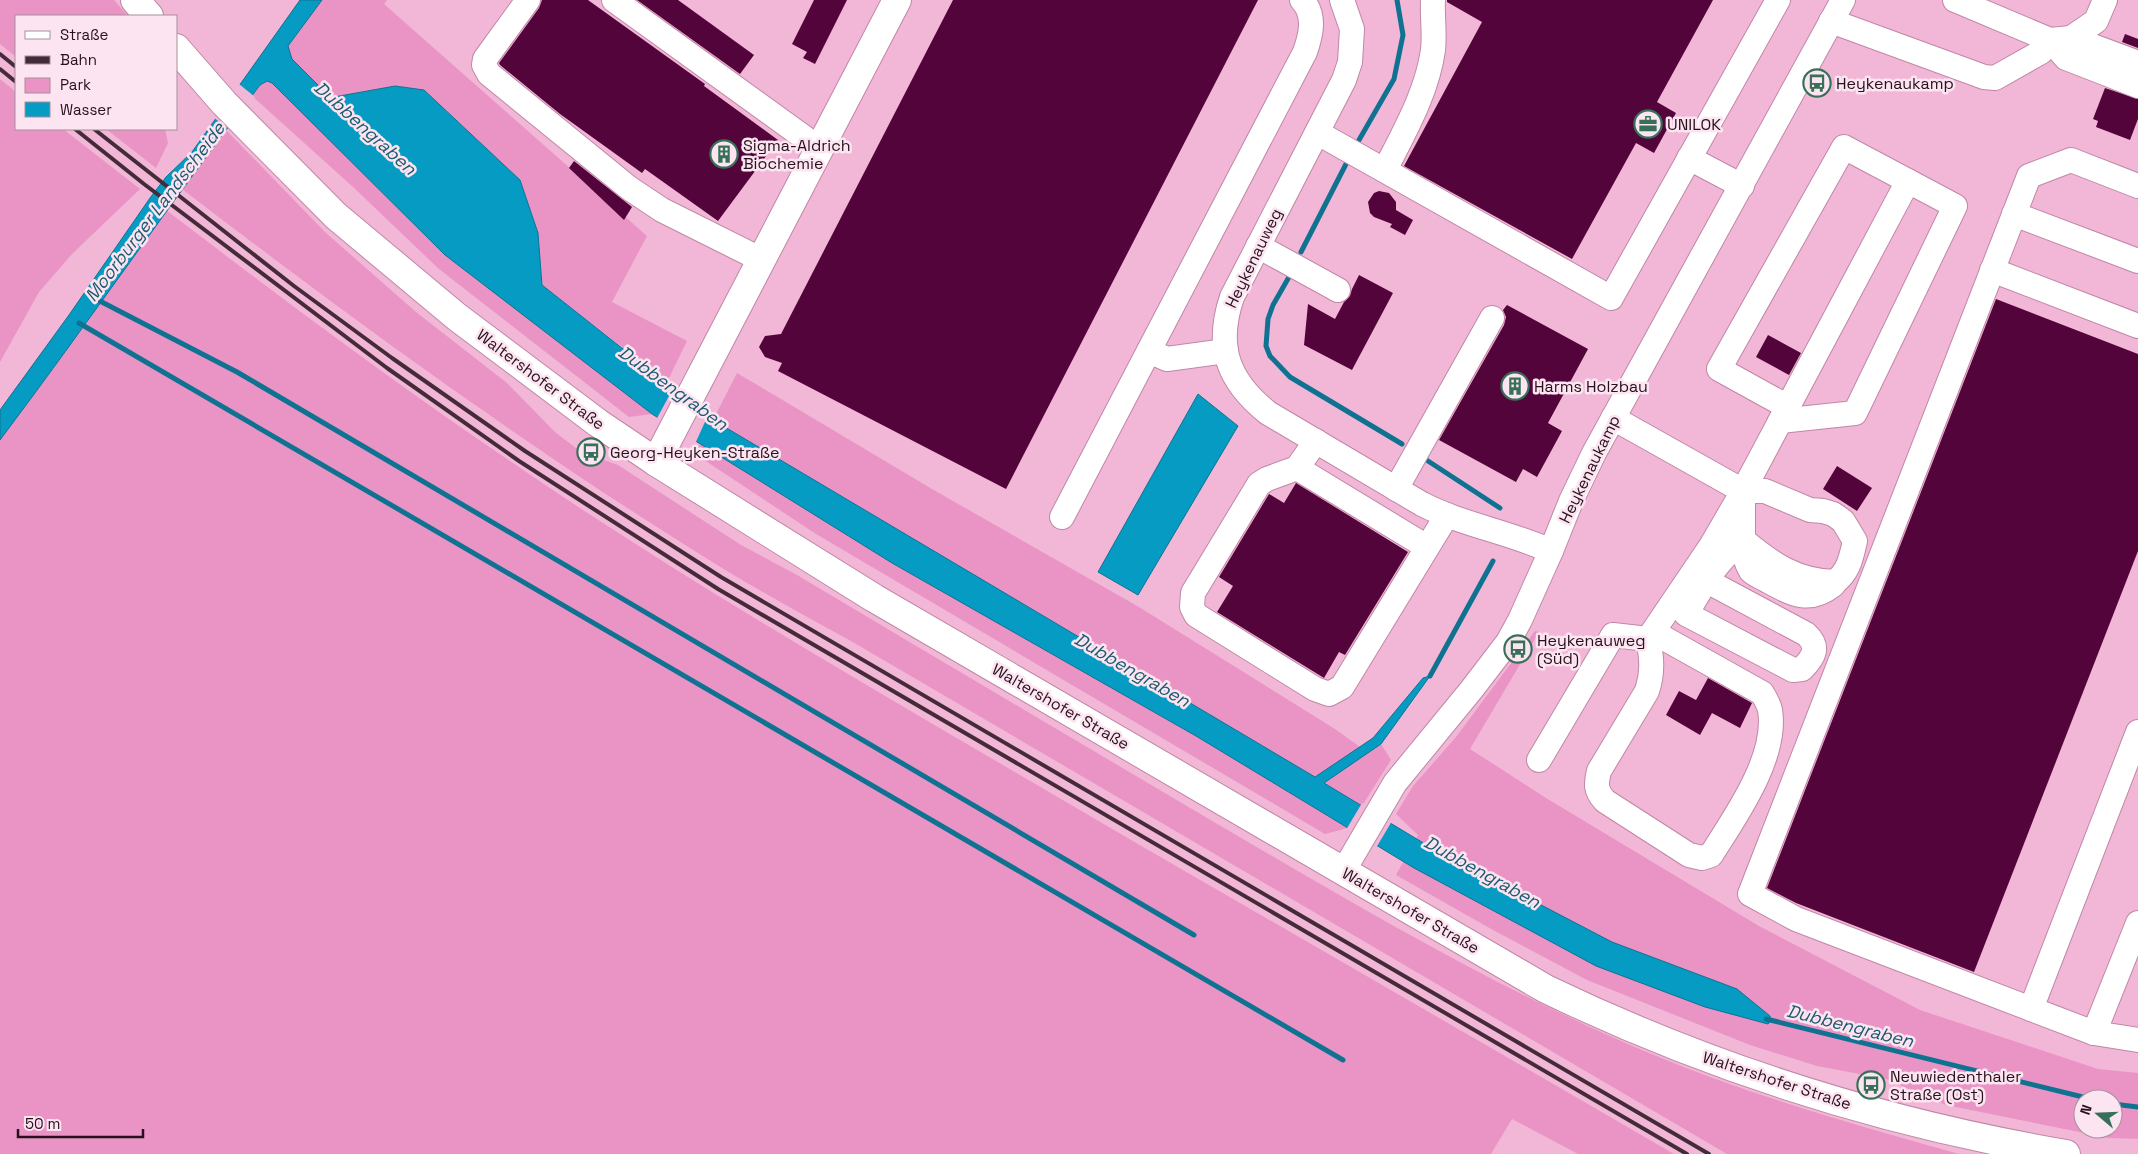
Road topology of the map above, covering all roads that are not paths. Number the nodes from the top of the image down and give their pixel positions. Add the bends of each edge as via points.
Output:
1 (135, 0) edge
2 (528, 0) edge
3 (614, 0) edge
4 (897, 0) edge
5 (1302, 0) edge
6 (1342, 0) edge
7 (1433, 0) edge
8 (1778, 0) edge
9 (1843, 0) edge
10 (1954, 0) edge
11 (2105, 0) edge
12 (148, 15) edge
13 (1832, 21) junction
14 (2061, 39) junction
15 (178, 50) edge
16 (2138, 63) edge
17 (2138, 86) edge
18 (1318, 133) junction
19 (820, 149) junction
20 (1689, 158) junction
21 (1385, 170) junction
22 (1908, 181) junction
23 (1742, 186) junction
24 (2138, 186) edge
25 (2014, 214) junction
26 (1258, 246) junction
27 (762, 260) junction
28 (2138, 261) edge
29 (1992, 270) junction
30 (1338, 290) dead end
31 (1492, 318) dead end
32 (2138, 326) edge
33 (1149, 350) junction
34 (1226, 351) junction
35 (1784, 414) junction
36 (1613, 418) junction
37 (1316, 441) junction
38 (656, 462) junction
39 (1297, 468) junction
40 (1402, 478) junction
41 (1743, 491) junction
42 (1447, 515) junction
43 (1062, 517) dead end
44 (1742, 540) junction
45 (1427, 547) junction
46 (1551, 551) junction
47 (1707, 581) junction
48 (1651, 636) junction
49 (2138, 732) edge
50 (1539, 760) dead end
51 (1344, 870) junction
52 (2138, 923) edge
53 (2031, 1009) junction
54 (2094, 1033) junction
55 (2138, 1040) edge
56 (2019, 1150) edge
57 (2066, 1154) edge

1 - 12 main road
2 - 27 street via 485,59 484,65 489,74 629,188 662,210
3 - 19 street
4 - 19 main road
5 - 33 street via 1311,19 1305,52
6 - 18 street, Heykenauweg via 1352,29 1350,62
7 - 21 street via 1433,48 1428,77
8 - 20 street
9 - 13 street, Heykenaukamp
10 - 14 street
11 - 14 street via 2096,21
13 - 14 street via 1984,77 1995,78
13 - 23 street, Heykenaukamp
14 - 16 street
14 - 17 street via 2066,58
15 - 38 main road, Waltershofer Straße via 336,216 426,292
18 - 21 street
18 - 26 street, Heykenauweg
19 - 27 main road
20 - 21 street via 1611,298
20 - 23 street
22 - 35 street
22 - 35 street via 1955,206 1855,414
22 - 35 street via 1844,146 1719,369
23 - 36 street, Heykenaukamp
24 - 25 street via 2071,160 2029,176
25 - 28 street
25 - 29 street
26 - 30 street
26 - 34 street, Heykenauweg via 1226,314
27 - 38 main road
29 - 32 street
29 - 53 street via 1750,894 1796,919
31 - 40 street
33 - 34 street via 1167,359
33 - 43 street
34 - 37 street, Heykenauweg via 1230,369 1251,399 1268,413
35 - 41 street
36 - 41 street
36 - 46 street, Heykenaukamp via 1578,485
37 - 39 street
37 - 40 street, Heykenauweg
38 - 51 main road, Waltershofer Straße via 874,598
39 - 45 street
39 - 45 street via 1259,484 1194,593 1192,607 1196,615 1314,689 1329,694 1342,687
40 - 42 street, Heykenauweg via 1422,504
41 - 44 street
41 - 44 street via 1765,491 1810,510 1833,514 1843,521 1855,541 1844,575 1835,582 1814,582 1763,556
41 - 48 street
42 - 45 street
42 - 46 street, Heykenauweg
44 - 47 street via 1726,554
46 - 51 street, Heykenaukamp via 1508,642 1400,776
47 - 47 street via 1686,614 1793,670 1802,669 1810,661 1815,649 1813,640 1806,634
48 - 48 street via 1762,693 1770,709 1770,732 1761,769 1711,855 1702,858 1689,855 1605,801 1597,793 1595,785 1599,771 1646,691 1652,662
48 - 50 street via 1613,635
49 - 53 street
51 - 56 main road, Waltershofer Straße via 1546,989 1642,1033 1768,1081
52 - 54 street
53 - 54 street
54 - 55 street
56 - 57 main road, Waltershofer Straße

